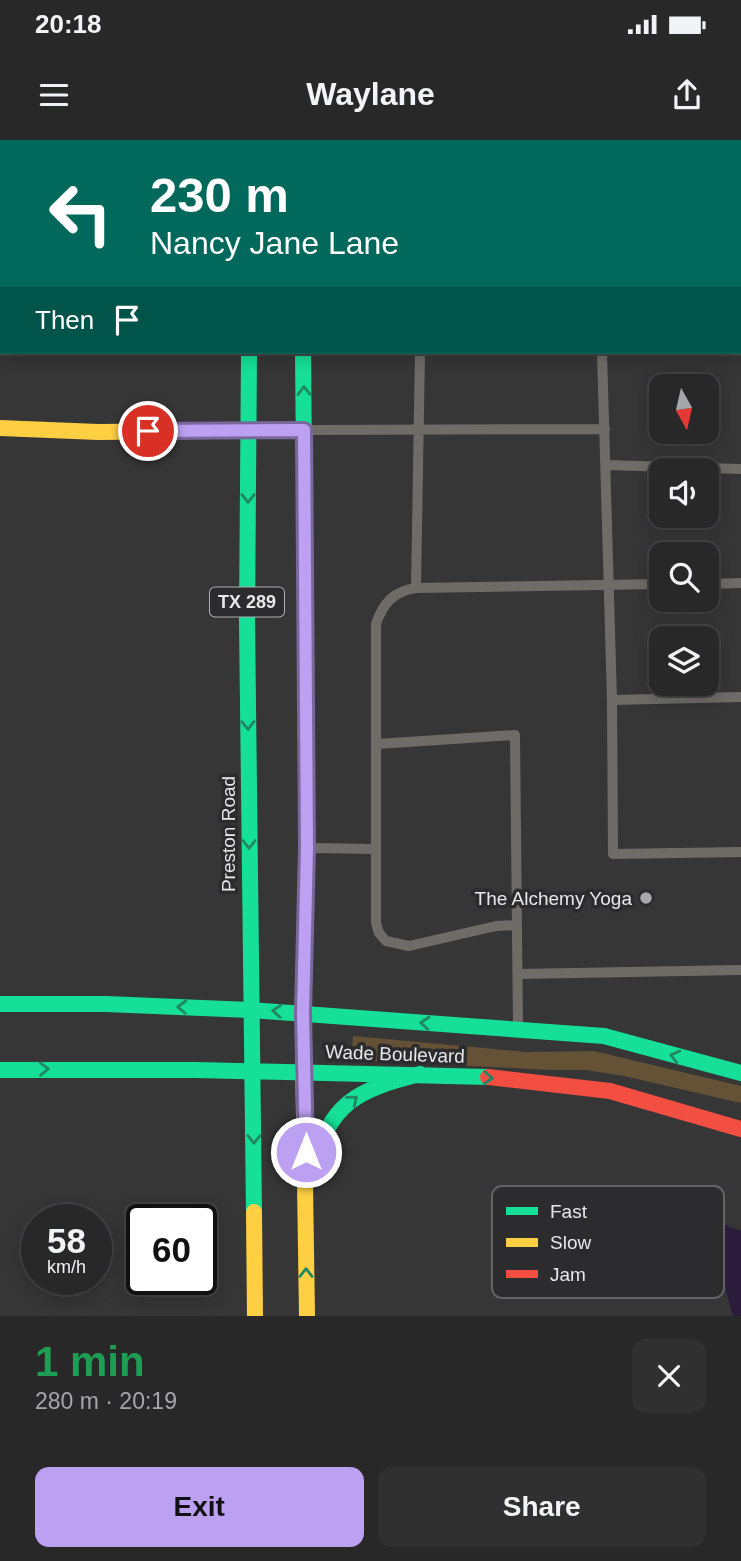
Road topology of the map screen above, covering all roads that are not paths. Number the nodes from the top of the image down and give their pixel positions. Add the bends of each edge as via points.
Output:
1 (249, 354) edge
2 (303, 354) edge
3 (420, 354) edge
4 (602, 354) edge
5 (0, 428) edge
6 (249, 429) junction
7 (605, 429) junction
8 (304, 430) junction
9 (419, 430) junction
10 (606, 465) junction
11 (741, 469) edge
12 (741, 583) edge
13 (649, 584) edge
14 (719, 584) edge
15 (609, 586) junction
16 (416, 588) junction
17 (741, 697) edge
18 (612, 700) junction
19 (377, 744) junction
20 (307, 848) junction
21 (376, 849) junction
22 (741, 852) edge
23 (517, 925) junction
24 (741, 970) edge
25 (519, 974) junction
26 (0, 1004) edge
27 (250, 1010) junction
28 (303, 1013) junction
29 (518, 1031) junction
30 (0, 1070) edge
31 (253, 1071) junction
32 (305, 1072) junction
33 (741, 1073) edge
34 (420, 1074) junction
35 (741, 1129) edge
36 (306, 1229) junction
37 (255, 1316) edge
38 (307, 1316) edge

1 - 6 main road, Preston Road / TX 289
8 -> 2 main road, TX 289
3 - 9 lane
4 - 7 lane
5 - 6 main road via 98,432
6 - 8 main road
6 -> 27 main road, Preston Road / TX 289
7 - 9 lane
7 - 10 lane
8 - 9 lane
8 - 20 main road, TX 289
9 - 16 lane
10 - 11 lane
10 - 15 lane
12 - 14 lane
13 - 15 lane
15 - 16 lane
15 - 18 lane
16 - 19 lane via 401,590 390,599 376,624
17 - 18 lane
18 - 22 lane via 613,854
19 - 21 lane
19 - 23 lane via 515,735
20 - 21 lane
20 - 28 main road, TX 289
21 - 23 lane via 376,923 386,940 409,946
23 - 25 lane
24 - 25 lane
25 - 29 lane
27 -> 26 main road, Wade Boulevard
28 -> 27 main road, Wade Boulevard
27 - 31 main road, Preston Road / TX 289
29 -> 28 main road, Wade Boulevard
28 - 32 main road, TX 289
33 -> 29 main road, Wade Boulevard via 604,1036
30 -> 31 main road, Wade Boulevard
31 - 32 main road, Wade Boulevard
31 -> 37 main road, Preston Road / TX 289
32 - 34 main road, Wade Boulevard
32 - 36 main road, TX 289
34 -> 35 main road, Wade Boulevard via 610,1091
36 -> 34 main road via 316,1154 329,1127 349,1102 370,1088
38 -> 36 main road, TX 289

